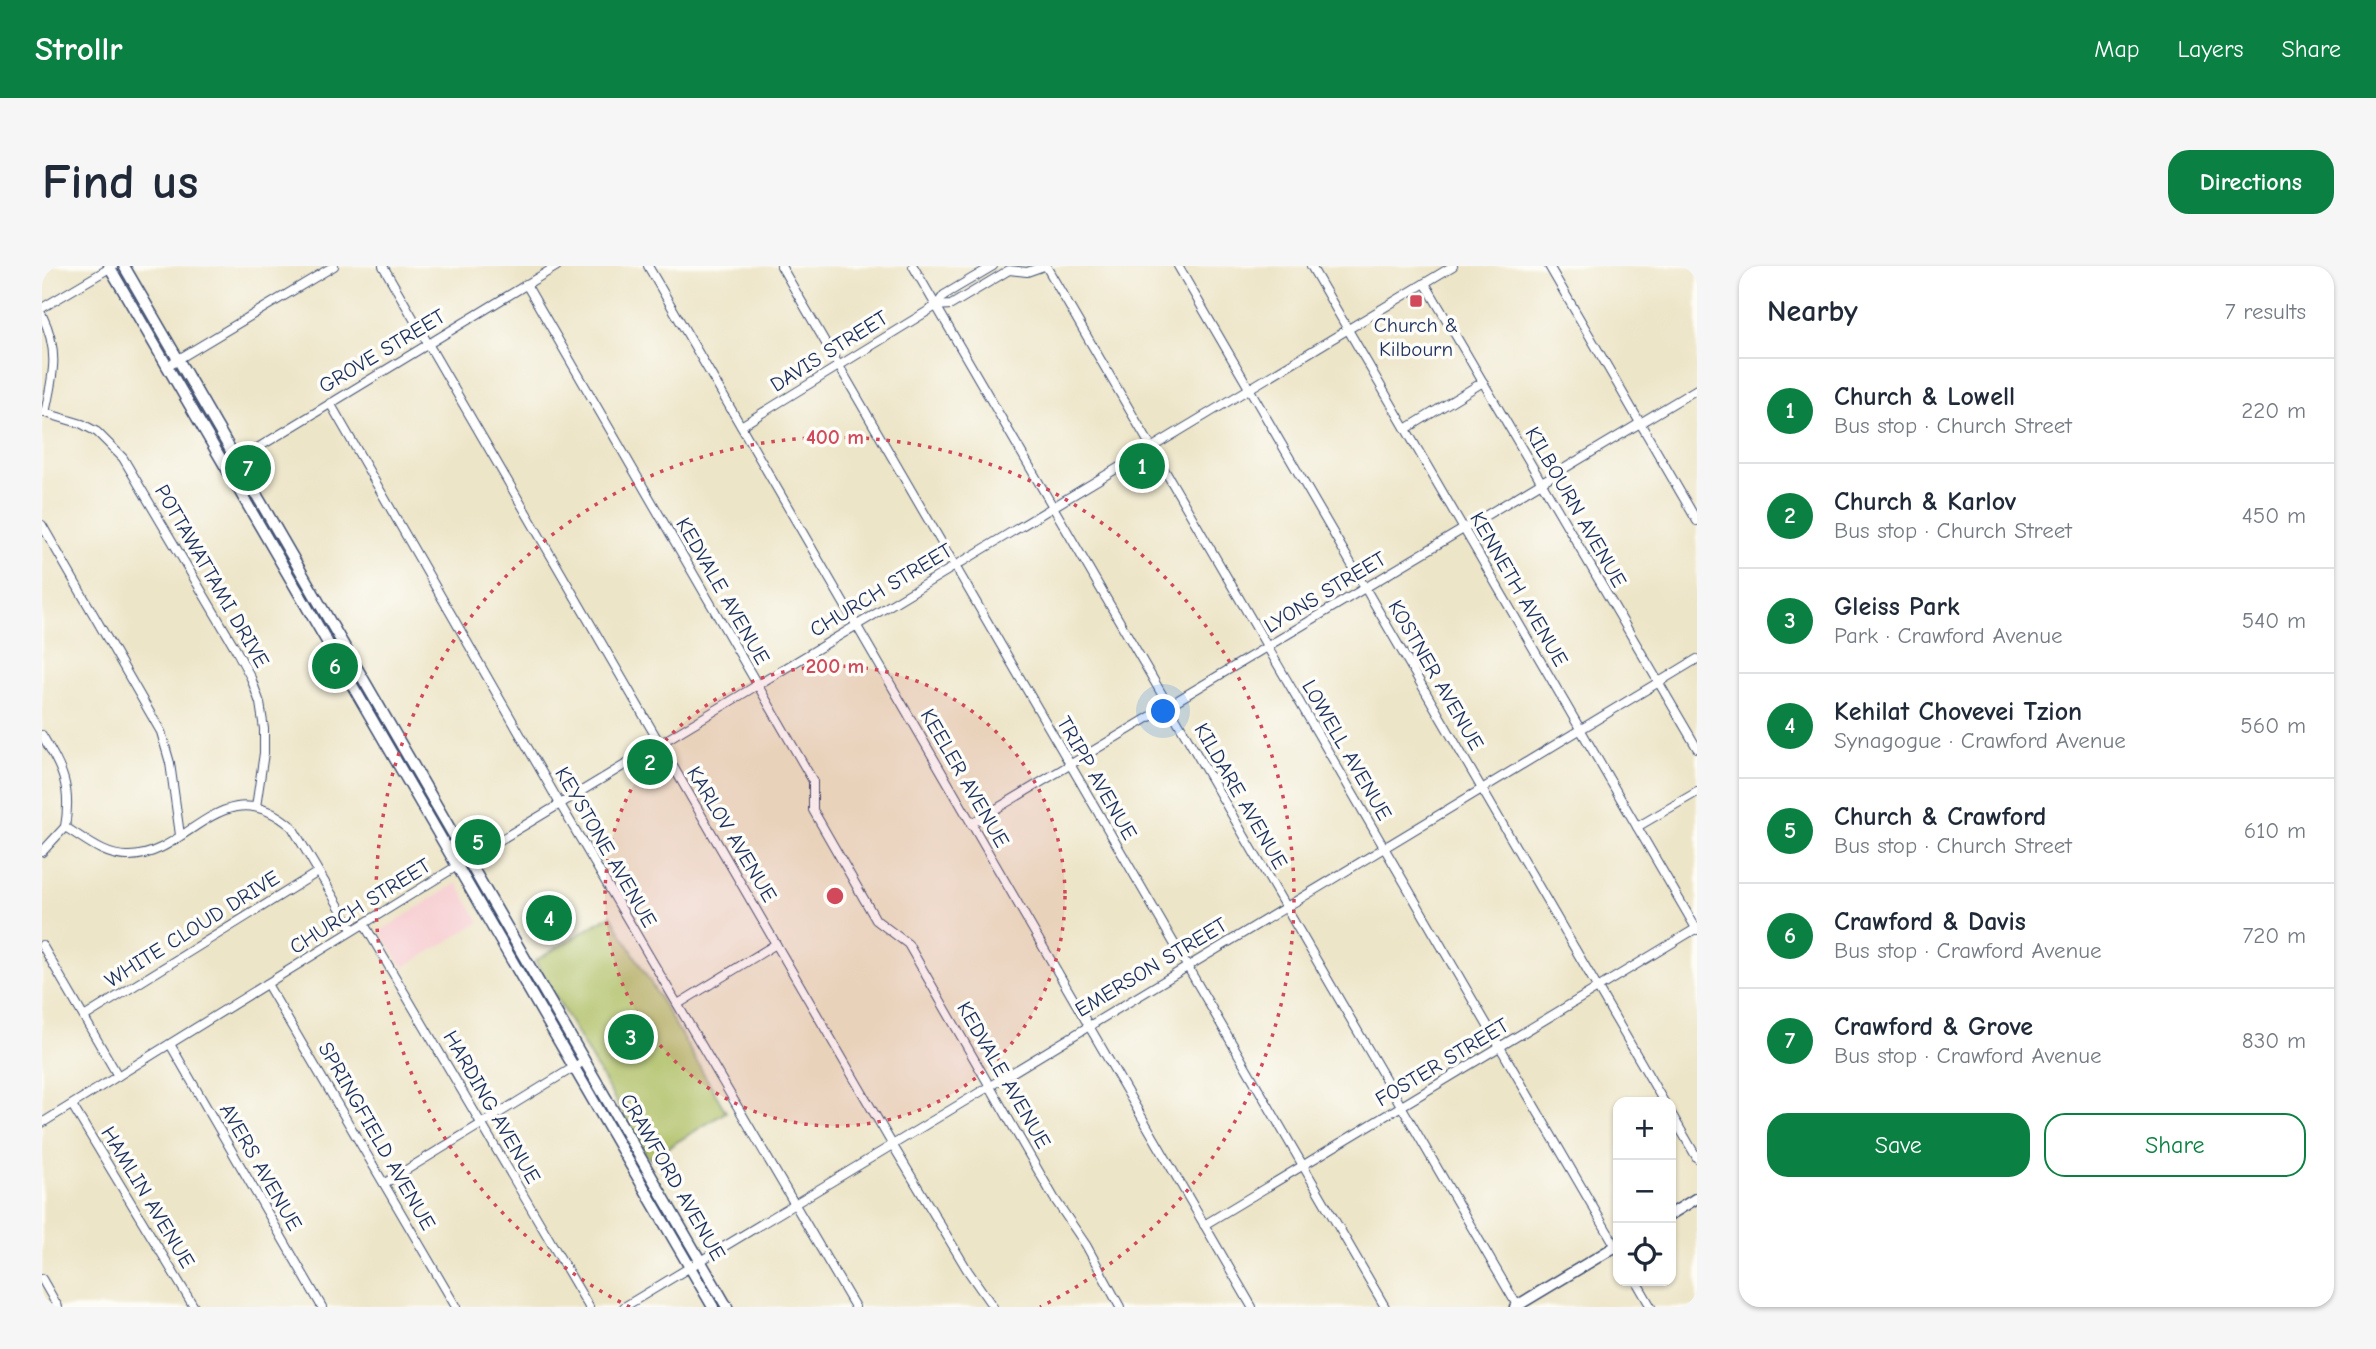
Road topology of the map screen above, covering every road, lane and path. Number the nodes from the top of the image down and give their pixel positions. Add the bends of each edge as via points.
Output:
1 (124, 266) edge
2 (334, 266) edge
3 (383, 266) edge
4 (556, 266) edge
5 (648, 266) edge
6 (780, 266) edge
7 (914, 266) edge
8 (993, 266) edge
9 (1045, 266) edge
10 (1178, 266) edge
11 (1311, 266) edge
12 (1549, 266) edge
13 (111, 267) edge
14 (1008, 268) edge
15 (1447, 268) edge
16 (1426, 283) junction
17 (526, 284) junction
18 (936, 306) junction
19 (42, 308) edge
20 (42, 315) edge
21 (1348, 329) junction
22 (428, 344) junction
23 (172, 363) junction
24 (839, 366) junction
25 (1483, 382) junction
26 (1250, 389) junction
27 (1697, 389) edge
28 (330, 404) junction
29 (44, 412) edge
30 (1640, 423) junction
31 (741, 426) junction
32 (1406, 429) junction
33 (1151, 448) junction
34 (236, 460) junction
35 (226, 467) junction
36 (1542, 482) junction
37 (1053, 507) junction
38 (1697, 521) edge
39 (42, 524) edge
40 (1464, 529) junction
41 (954, 566) junction
42 (1365, 588) junction
43 (856, 626) junction
44 (1267, 647) junction
45 (351, 659) junction
46 (1697, 659) edge
47 (341, 665) junction
48 (1658, 682) junction
49 (757, 685) junction
50 (1168, 706) junction
51 (1581, 729) junction
52 (42, 734) edge
53 (659, 744) junction
54 (1697, 748) edge
55 (1070, 765) junction
56 (1482, 789) junction
57 (1697, 792) edge
58 (560, 804) junction
59 (256, 807) junction
60 (971, 824) junction
61 (65, 827) junction
62 (1637, 827) junction
63 (180, 835) junction
64 (1384, 848) junction
65 (42, 852) edge
66 (468, 860) junction
67 (457, 866) junction
68 (318, 872) junction
69 (1285, 907) junction
70 (364, 924) junction
71 (1697, 929) edge
72 (354, 930) junction
73 (776, 944) junction
74 (42, 945) edge
75 (1186, 966) junction
76 (268, 984) junction
77 (1598, 988) junction
78 (678, 1004) junction
79 (84, 1017) junction
80 (1088, 1026) junction
81 (170, 1044) junction
82 (1500, 1047) junction
83 (584, 1061) junction
84 (573, 1067) junction
85 (118, 1076) junction
86 (990, 1085) junction
87 (1661, 1097) edge
88 (72, 1105) junction
89 (1401, 1107) junction
90 (1676, 1122) edge
91 (42, 1123) edge
92 (481, 1124) junction
93 (892, 1144) junction
94 (1697, 1158) edge
95 (1303, 1166) junction
96 (385, 1183) junction
97 (1697, 1198) edge
98 (794, 1203) junction
99 (1676, 1210) edge
100 (1204, 1225) junction
101 (1613, 1240) edge
102 (1613, 1249) edge
103 (700, 1261) junction
104 (689, 1267) junction
105 (42, 1279) edge
106 (1639, 1286) edge
107 (58, 1307) edge
108 (194, 1307) edge
109 (322, 1307) edge
110 (456, 1307) edge
111 (589, 1307) edge
112 (624, 1307) edge
113 (713, 1307) edge
114 (727, 1307) edge
115 (855, 1307) edge
116 (993, 1307) edge
117 (1119, 1307) edge
118 (1252, 1307) edge
119 (1385, 1307) edge
120 (1517, 1307) edge
121 (1651, 1307) edge

1 - 23 main road, CRAWFORD AVENUE
2 - 23 street
3 - 22 street, KARLOV AVENUE
4 - 17 street, GROVE STREET
5 - 31 street, KEELER AVENUE
6 - 24 street, TRIPP AVENUE
7 - 18 street, KILDARE AVENUE
8 - 18 street, DAVIS STREET via 944,295
9 - 14 street, DAVIS STREET via 1027,272
9 - 33 street, LOWELL AVENUE
10 - 26 street, KOSTNER AVENUE
11 - 21 street, KENNETH AVENUE
12 - 30 street
13 - 19 street
13 - 23 main road, CRAWFORD AVENUE
14 - 18 street, DAVIS STREET via 951,304
15 - 16 street, CHURCH STREET
16 - 21 street, CHURCH STREET
16 - 25 street, KILBOURN AVENUE
17 - 22 street, GROVE STREET
17 - 49 street, KEDVALE AVENUE
18 - 24 street, DAVIS STREET
18 - 37 street, KILDARE AVENUE
20 - 29 street via 55,350
21 - 26 street, CHURCH STREET
21 - 32 street, KENNETH AVENUE
22 - 28 street, GROVE STREET
22 - 53 street, KARLOV AVENUE
23 - 34 main road, CRAWFORD AVENUE
23 - 35 main road, CRAWFORD AVENUE
24 - 31 street, DAVIS STREET
24 - 41 street, TRIPP AVENUE
25 - 32 street
25 - 36 street, KILBOURN AVENUE
26 - 33 street, CHURCH STREET
26 - 42 street, KOSTNER AVENUE
27 - 30 street, LYONS STREET
28 - 34 street, GROVE STREET
28 - 58 street, KEYSTONE AVENUE
29 - 59 street, POTTAWATTAMI DRIVE via 97,432 123,458 245,667 260,703 264,729
30 - 36 street, LYONS STREET
30 - 38 street
31 - 43 street, KEELER AVENUE
32 - 40 street, KENNETH AVENUE
33 - 37 street, CHURCH STREET
33 - 44 street, LOWELL AVENUE
34 - 35 street, GROVE STREET
34 - 45 main road, CRAWFORD AVENUE
35 - 47 main road, CRAWFORD AVENUE
36 - 40 street, LYONS STREET
36 - 48 street, KILBOURN AVENUE
37 - 41 street, CHURCH STREET
37 - 50 street, KILDARE AVENUE
39 - 63 street via 161,732
40 - 42 street, LYONS STREET
40 - 51 street, KENNETH AVENUE
41 - 43 street, CHURCH STREET
41 - 55 street, TRIPP AVENUE
42 - 44 street, LYONS STREET
42 - 56 street, KOSTNER AVENUE
43 - 49 street, CHURCH STREET
43 - 60 street, KEELER AVENUE
44 - 50 street, LYONS STREET
44 - 64 street, LOWELL AVENUE
45 - 47 street
45 - 66 main road, CRAWFORD AVENUE
46 - 48 street, EMERSON STREET
47 - 67 main road, CRAWFORD AVENUE
48 - 51 street, EMERSON STREET
48 - 54 street, KILBOURN AVENUE
49 - 53 street, CHURCH STREET
49 - 86 street, KEDVALE AVENUE via 813,781 813,810 876,920 908,944
50 - 55 street, LYONS STREET
50 - 69 street, KILDARE AVENUE
51 - 56 street, EMERSON STREET
51 - 62 street, KENNETH AVENUE
52 - 61 street via 66,782
53 - 58 street, CHURCH STREET
53 - 73 street, KARLOV AVENUE
55 - 60 street, LYONS STREET
55 - 75 street, TRIPP AVENUE
56 - 64 street, EMERSON STREET
56 - 77 street, KOSTNER AVENUE
57 - 62 street
58 - 66 street, CHURCH STREET
58 - 78 street, KEYSTONE AVENUE
59 - 63 street via 219,813
59 - 68 street via 292,827
60 - 80 street, KEELER AVENUE
61 - 63 street via 115,855 145,855
61 - 65 street
62 - 71 street, KENNETH AVENUE
64 - 69 street, EMERSON STREET
64 - 82 street, LOWELL AVENUE
66 - 67 street, CHURCH STREET
66 - 83 main road, CRAWFORD AVENUE
67 - 70 street, CHURCH STREET
67 - 84 main road, CRAWFORD AVENUE
68 - 72 street
68 - 79 street, WHITE CLOUD DRIVE
69 - 75 street, EMERSON STREET
69 - 89 street, KILDARE AVENUE
70 - 72 street, CHURCH STREET
70 - 92 street, HARDING AVENUE
71 - 77 street, FOSTER STREET
72 - 76 street, CHURCH STREET
73 - 78 street
73 - 93 street, KARLOV AVENUE
74 - 79 street
75 - 80 street, EMERSON STREET
75 - 95 street, TRIPP AVENUE
76 - 81 street, CHURCH STREET
76 - 96 street, SPRINGFIELD AVENUE
77 - 82 street, FOSTER STREET
77 - 87 street, KOSTNER AVENUE
78 - 98 street, KEYSTONE AVENUE
79 - 85 street
80 - 86 street, EMERSON STREET
80 - 100 street, KEELER AVENUE
81 - 85 street, CHURCH STREET
81 - 109 street, AVERS AVENUE
82 - 89 street, FOSTER STREET
82 - 101 street, LOWELL AVENUE
83 - 84 street
83 - 103 main road, CRAWFORD AVENUE
84 - 92 street
84 - 104 main road, CRAWFORD AVENUE
85 - 88 street, CHURCH STREET
86 - 93 street, EMERSON STREET
86 - 117 street, KEDVALE AVENUE
88 - 91 street, CHURCH STREET
88 - 108 street, HAMLIN AVENUE
89 - 95 street, FOSTER STREET
89 - 120 street, KILDARE AVENUE
90 - 94 street
92 - 96 street
92 - 111 street, HARDING AVENUE
93 - 98 street, EMERSON STREET
93 - 116 street, KARLOV AVENUE
95 - 100 street, FOSTER STREET
95 - 119 street, TRIPP AVENUE
96 - 110 street, SPRINGFIELD AVENUE
97 - 99 main road
98 - 103 street, EMERSON STREET
98 - 115 street, KEYSTONE AVENUE
100 - 118 street, KEELER AVENUE
102 - 120 main road
103 - 104 street, EMERSON STREET
103 - 114 main road, CRAWFORD AVENUE
104 - 112 street, EMERSON STREET
104 - 113 main road, CRAWFORD AVENUE
105 - 107 street
106 - 121 street

